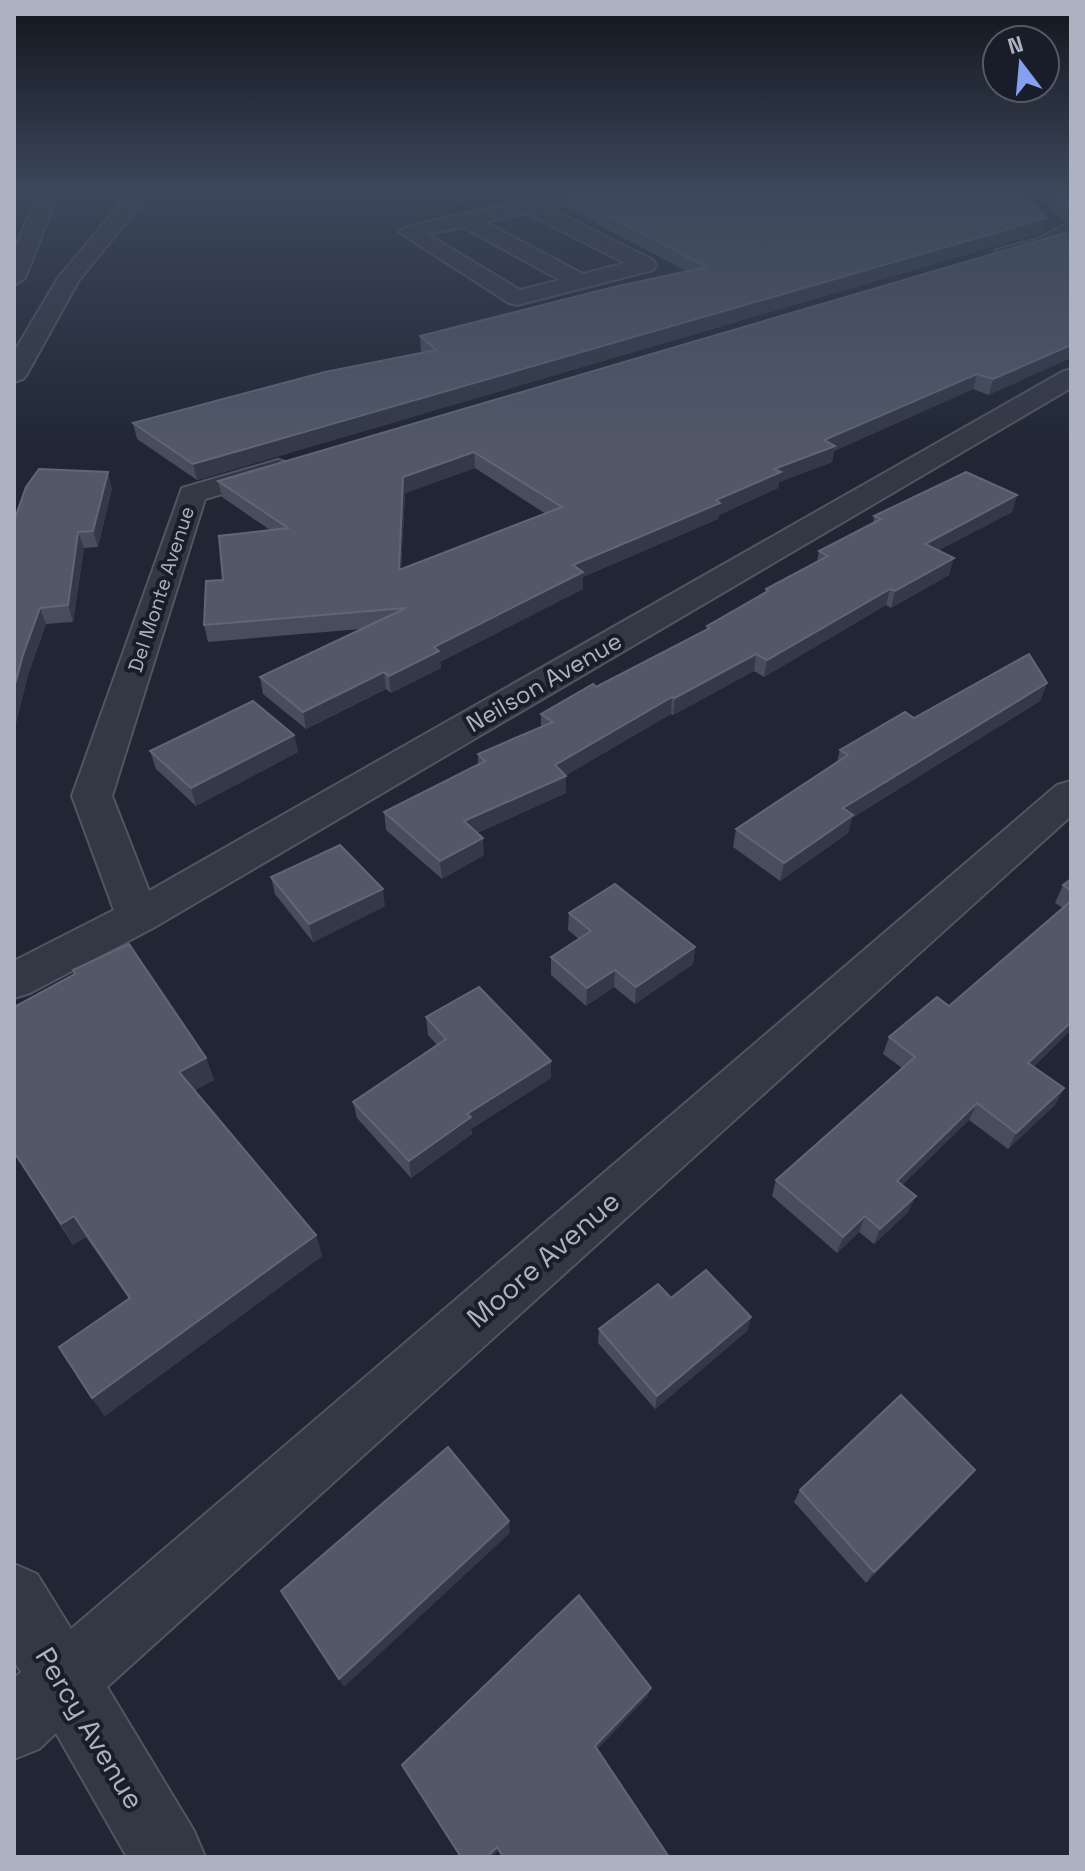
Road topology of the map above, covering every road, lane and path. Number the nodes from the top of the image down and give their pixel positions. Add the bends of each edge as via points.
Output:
1 (482, 276) edge
2 (570, 276) edge
3 (602, 276) edge
4 (14, 278) edge
5 (69, 278) joint
6 (580, 282) junction
7 (14, 374) edge
8 (1071, 377) edge
9 (299, 462) edge
10 (1071, 794) edge
11 (138, 917) junction
12 (14, 981) edge
13 (14, 1597) edge
14 (38, 1703) edge
15 (168, 1857) edge

1 - 6 street via 517,298
2 - 6 street
3 - 6 street
4 - 5 street
5 - 7 street
8 - 11 street, Neilson Avenue
9 - 11 street, Del Monte Avenue via 192,494 92,796
10 - 14 street, Moore Avenue
11 - 12 street, Neilson Avenue
13 - 14 street, Percy Avenue
14 - 15 street, Percy Avenue

